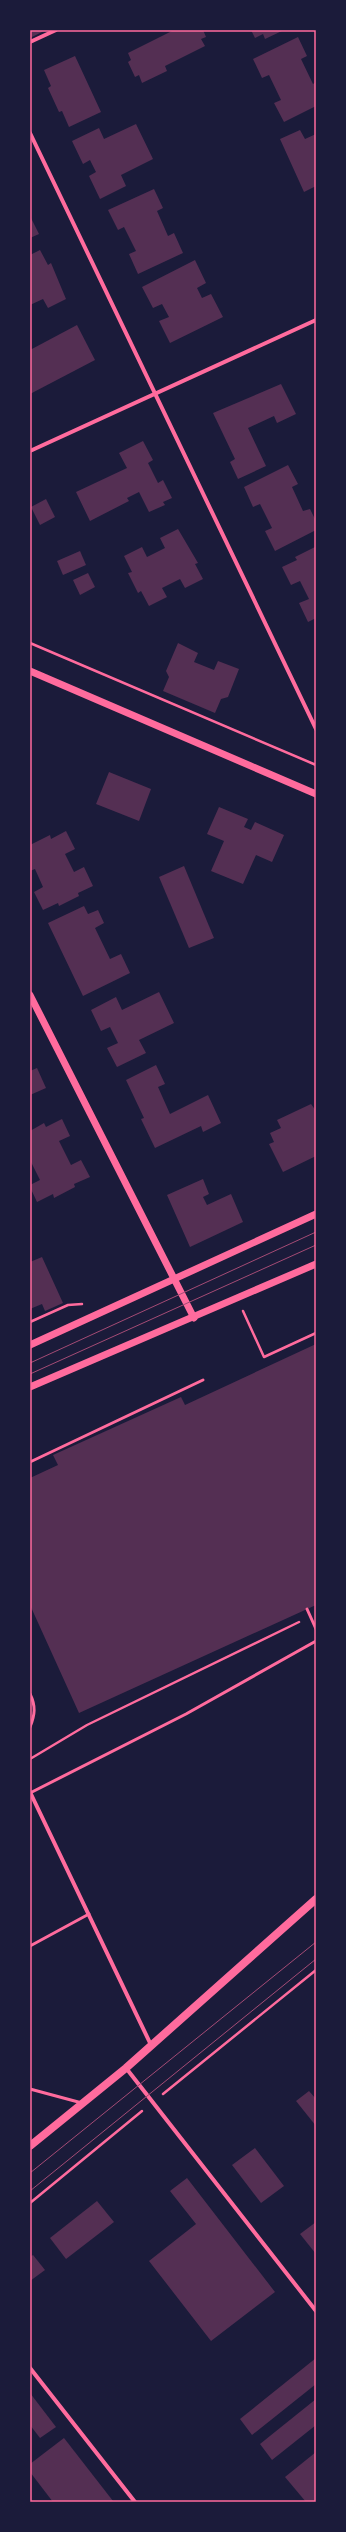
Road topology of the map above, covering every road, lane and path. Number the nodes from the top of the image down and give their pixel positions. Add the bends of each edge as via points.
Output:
1 (56, 30) edge
2 (30, 42) edge
3 (30, 133) edge
4 (316, 320) edge
5 (157, 393) junction
6 (30, 451) edge
7 (30, 643) edge
8 (30, 671) edge
9 (316, 729) edge
10 (316, 764) edge
11 (316, 794) edge
12 (30, 995) edge
13 (316, 1214) edge
14 (316, 1264) edge
15 (176, 1279) junction
16 (68, 1305) dead end
17 (243, 1309) dead end
18 (194, 1318) junction
19 (30, 1322) edge
20 (316, 1333) edge
21 (30, 1345) edge
22 (203, 1380) dead end
23 (30, 1387) edge
24 (30, 1462) edge
25 (307, 1609) dead end
26 (302, 1621) dead end
27 (316, 1629) edge
28 (316, 1640) edge
29 (30, 1694) edge
30 (30, 1727) edge
31 (30, 1759) edge
32 (30, 1792) edge
33 (316, 1899) edge
34 (88, 1914) junction
35 (30, 1946) edge
36 (316, 1970) edge
37 (152, 2045) junction
38 (126, 2068) junction
39 (30, 2089) edge
40 (153, 2102) junction
41 (82, 2103) junction
42 (30, 2146) edge
43 (30, 2203) edge
44 (316, 2311) edge
45 (30, 2368) edge
46 (134, 2502) edge

1 - 2 street
3 - 5 street
4 - 5 street
5 - 6 street
5 - 9 street
7 - 10 path
8 - 11 street
12 - 15 street
13 - 15 street
14 - 18 street
15 - 18 street
15 - 21 street
16 - 19 path
17 - 20 path via 264,1357
18 - 23 street
22 - 24 lane
25 - 27 lane
26 - 31 path via 88,1724
28 - 32 lane via 186,1714
29 - 30 lane via 35,1704 34,1719
32 - 34 street
33 - 37 main road
34 - 35 lane
34 - 37 street
36 - 40 path
37 - 38 main road
38 - 40 street
38 - 41 main road
39 - 41 lane
40 - 43 path
40 - 44 street
41 - 42 main road
45 - 46 street

